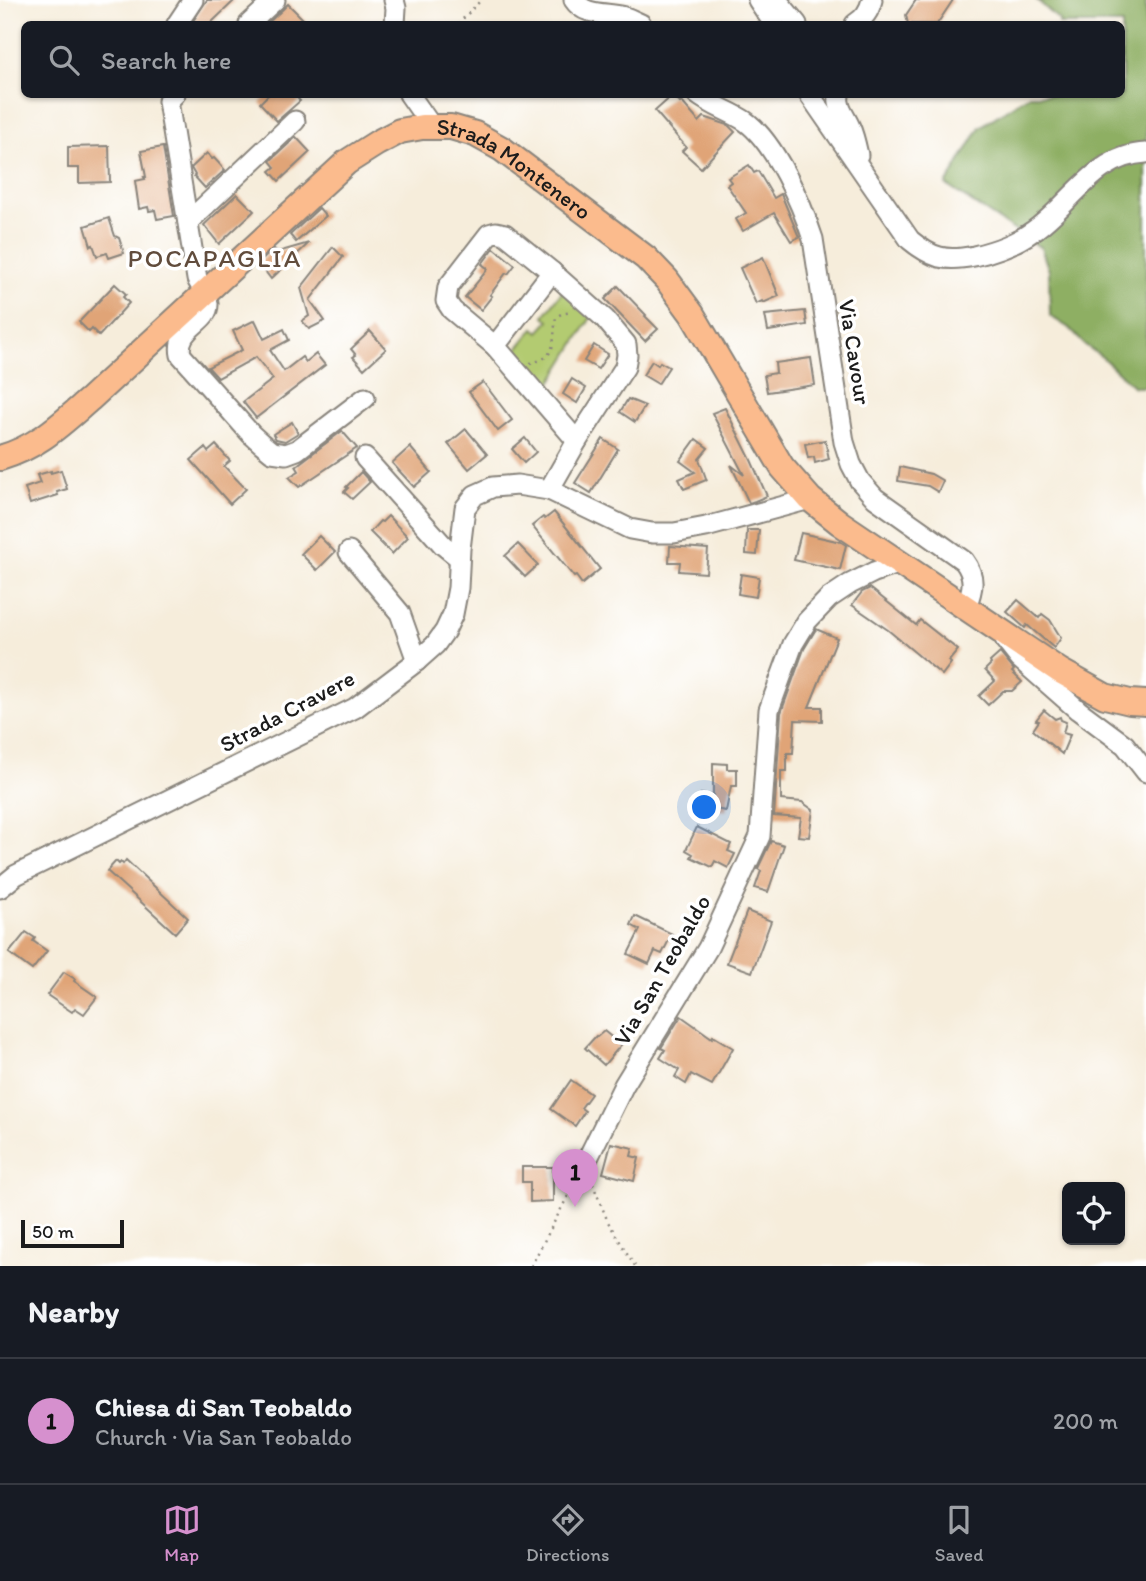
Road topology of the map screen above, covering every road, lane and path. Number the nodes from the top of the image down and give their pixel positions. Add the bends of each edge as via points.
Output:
1 (193, 0) edge
2 (275, 0) edge
3 (394, 0) edge
4 (481, 0) edge
5 (574, 0) edge
6 (758, 0) edge
7 (777, 0) edge
8 (872, 0) edge
9 (179, 21) edge
10 (252, 21) edge
11 (395, 21) edge
12 (461, 21) edge
13 (634, 21) edge
14 (772, 21) edge
15 (794, 21) edge
16 (859, 21) edge
17 (170, 98) edge
18 (412, 98) edge
19 (703, 98) edge
20 (812, 98) edge
21 (838, 98) edge
22 (295, 121) dead end
23 (432, 127) junction
24 (1146, 153) edge
25 (862, 170) junction
26 (188, 222) junction
27 (552, 272) junction
28 (205, 294) junction
29 (583, 299) junction
30 (495, 346) junction
31 (516, 371) junction
32 (365, 398) dead end
33 (577, 441) junction
34 (0, 458) edge
35 (365, 458) dead end
36 (549, 490) junction
37 (810, 499) junction
38 (349, 552) dead end
39 (459, 558) junction
40 (901, 563) junction
41 (966, 607) junction
42 (996, 628) junction
43 (417, 661) junction
44 (1146, 703) edge
45 (1146, 772) edge
46 (0, 888) edge
47 (585, 1164) junction
48 (531, 1266) edge
49 (635, 1266) edge

1 - 9 street
2 - 10 street
3 - 11 street
4 - 12 path
5 - 13 street via 580,8
6 - 14 street
7 - 15 street
8 - 16 street
17 - 26 street
18 - 23 street
19 - 41 street, Via Cavour via 757,131 788,181 813,239 851,464 875,498 964,561 972,579
20 - 25 street
21 - 25 street
22 - 26 street
23 - 28 main road, Strada Montenero via 400,131 347,162
23 - 37 main road, Strada Montenero via 475,134 502,149 646,258 692,314 782,467
24 - 25 street via 1097,171 1033,232 998,250 954,259 925,253 910,240
26 - 28 street via 197,279
27 - 29 street
27 - 30 street
27 - 30 street via 505,234 496,232 489,234 448,287 446,301 452,310
28 - 32 street via 208,310 182,338 181,355 272,452 297,450
28 - 34 main road, Strada Montenero via 54,430
29 - 31 path via 570,313 556,317 549,355
29 - 33 street via 626,344 627,355 625,367
30 - 31 street
31 - 33 street
33 - 36 street
35 - 39 street
36 - 37 street, Strada Cravere via 630,528 653,533 706,527
36 - 39 street, Strada Cravere via 517,485 493,487 475,495 465,508
37 - 40 main road, Strada Montenero
38 - 43 street via 400,613
39 - 43 street, Strada Cravere via 453,614 435,645
40 - 41 main road, Strada Montenero
40 - 47 street, Via San Teobaldo via 874,572 829,598 793,644 769,710 760,836 708,948 624,1085
41 - 42 main road, Strada Montenero
42 - 44 main road, Strada Montenero via 1105,696
42 - 45 street via 1020,659 1125,745
43 - 46 street, Strada Cravere via 355,708 16,875
47 - 48 path
47 - 49 path via 608,1222

